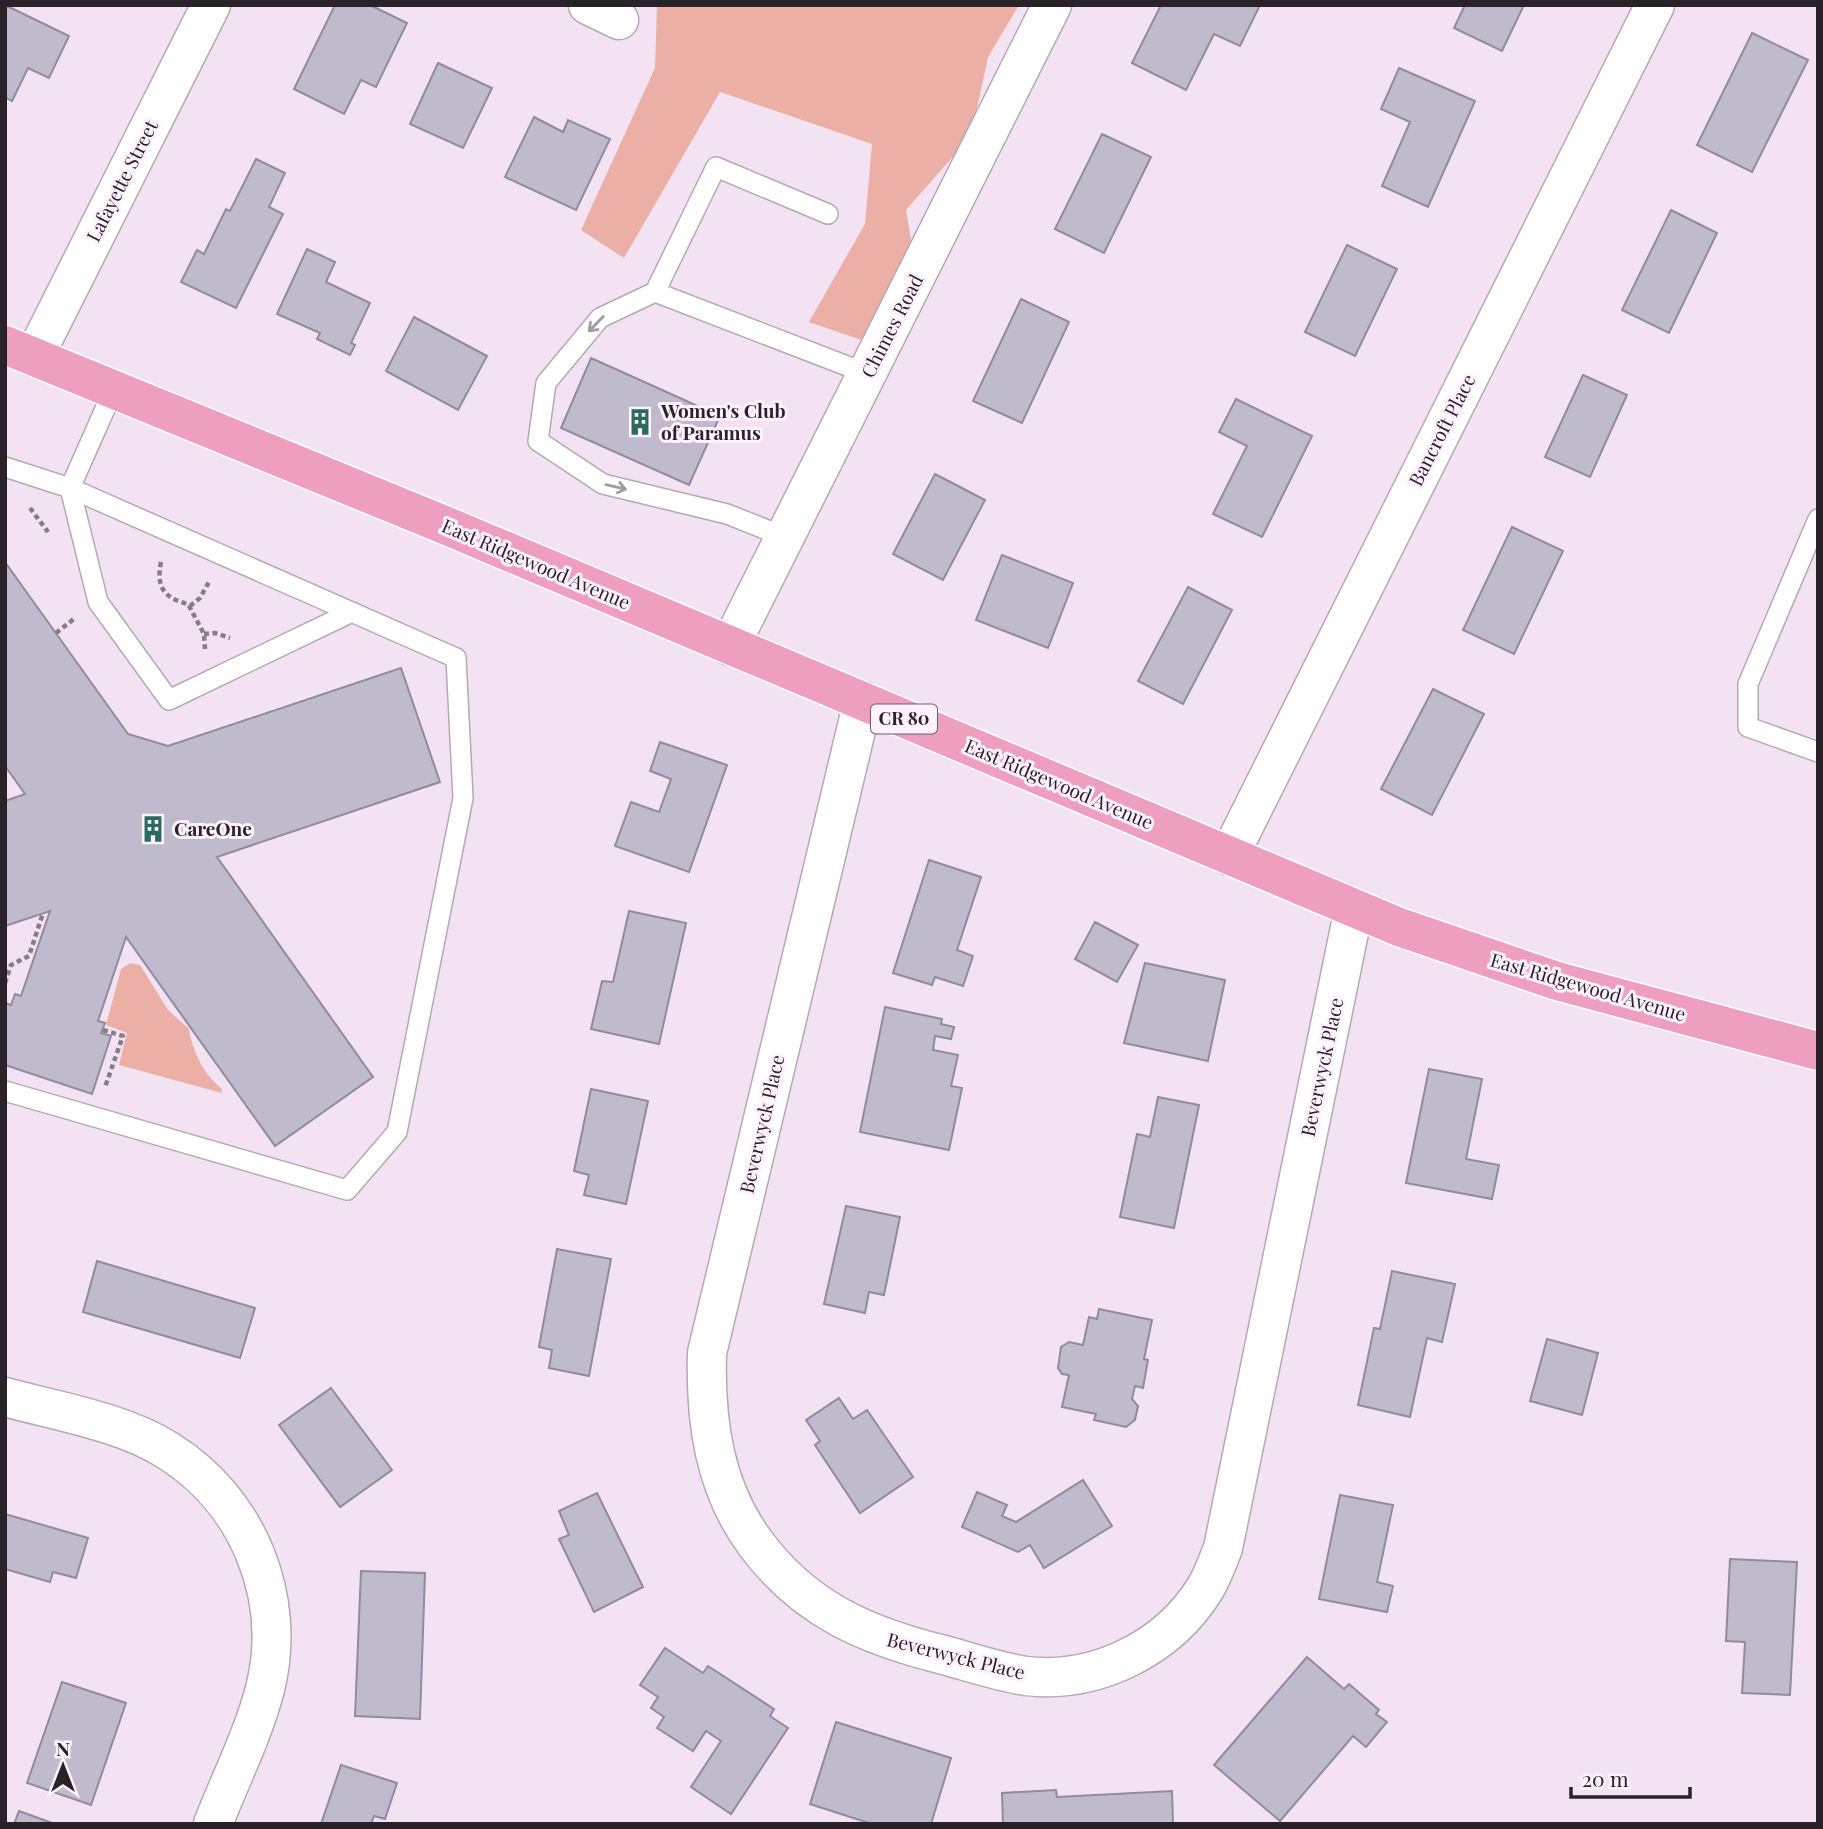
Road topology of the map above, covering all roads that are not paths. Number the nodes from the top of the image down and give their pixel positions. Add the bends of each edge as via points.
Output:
1 (211, 5) edge
2 (1052, 5) edge
3 (1655, 5) edge
4 (828, 214) dead end
5 (655, 292) junction
6 (20, 351) edge
7 (867, 374) junction
8 (113, 391) junction
9 (5, 467) edge
10 (70, 488) junction
11 (1818, 519) edge
12 (785, 537) junction
13 (352, 612) junction
14 (730, 646) junction
15 (863, 701) junction
16 (1818, 751) edge
17 (1229, 856) junction
18 (1354, 908) junction
19 (1818, 1051) edge
20 (5, 1091) edge
21 (5, 1397) edge
22 (213, 1824) edge

1 - 6 street, Lafayette Street
2 - 7 street, Chimes Road
3 - 17 street, Bancroft Place
4 - 5 lane via 716,167
5 - 7 lane
5 -> 12 lane via 600,318 545,383 538,441 603,484 727,514
6 - 8 main road, East Ridgewood Avenue / CR 80
7 - 12 street, Chimes Road
8 - 10 lane
8 - 14 main road, East Ridgewood Avenue / CR 80
9 - 10 lane
10 - 13 lane
10 - 13 lane via 98,602 169,700
11 - 16 lane via 1748,684 1748,727
12 - 14 street, Chimes Road
13 - 20 lane via 456,658 463,798 397,1132 347,1190
14 - 15 main road, East Ridgewood Avenue / CR 80
15 - 17 main road, East Ridgewood Avenue / CR 80
15 - 18 street, Beverwyck Place via 707,1353 706,1405 714,1455 730,1499 756,1544 797,1589 843,1621 890,1641 1026,1676 1073,1676 1113,1665 1150,1646 1182,1619 1206,1586 1223,1548
17 - 18 main road, East Ridgewood Avenue / CR 80
18 - 19 main road, East Ridgewood Avenue / CR 80 via 1557,981
21 - 22 street via 121,1429 166,1449 199,1473 230,1506 254,1547 268,1594 272,1642 264,1690

